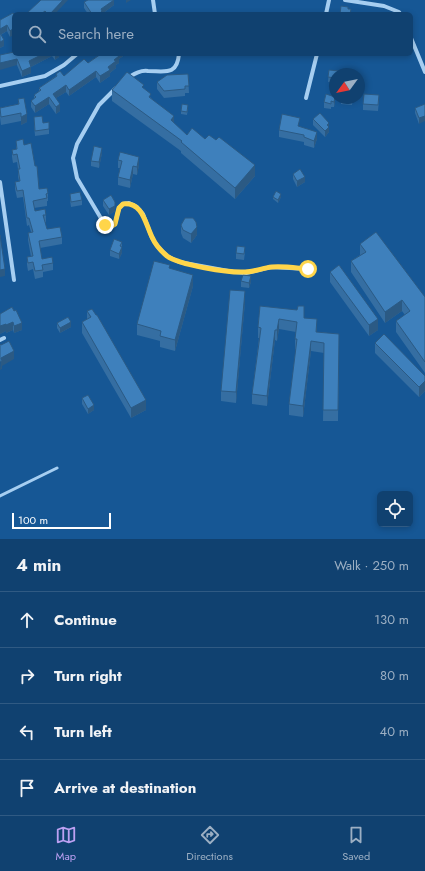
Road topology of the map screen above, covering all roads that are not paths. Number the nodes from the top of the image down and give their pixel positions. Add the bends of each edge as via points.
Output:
1 (154, 0) edge
2 (330, 0) edge
3 (345, 0) edge
4 (155, 12) edge
5 (327, 12) edge
6 (399, 12) edge
7 (413, 43) edge
8 (75, 56) edge
9 (179, 56) edge
10 (316, 56) edge
11 (425, 72) edge
12 (124, 81) edge
13 (120, 85) edge
14 (0, 86) edge
15 (306, 98) dead end
16 (0, 182) edge
17 (308, 269) dead end
18 (14, 280) dead end
19 (57, 468) dead end
20 (0, 496) edge

1 - 4 street
2 - 5 street
3 - 6 street via 384,6
7 - 11 street
8 - 14 street via 46,76
9 - 12 street via 174,69 167,73 148,70 138,72
10 - 15 street
13 - 17 street via 99,105 77,144 73,158 77,178 105,225 110,227 115,224 119,208 129,203 137,206 143,214 158,247 167,256 179,262 234,272 270,267
16 - 18 street
19 - 20 lane

